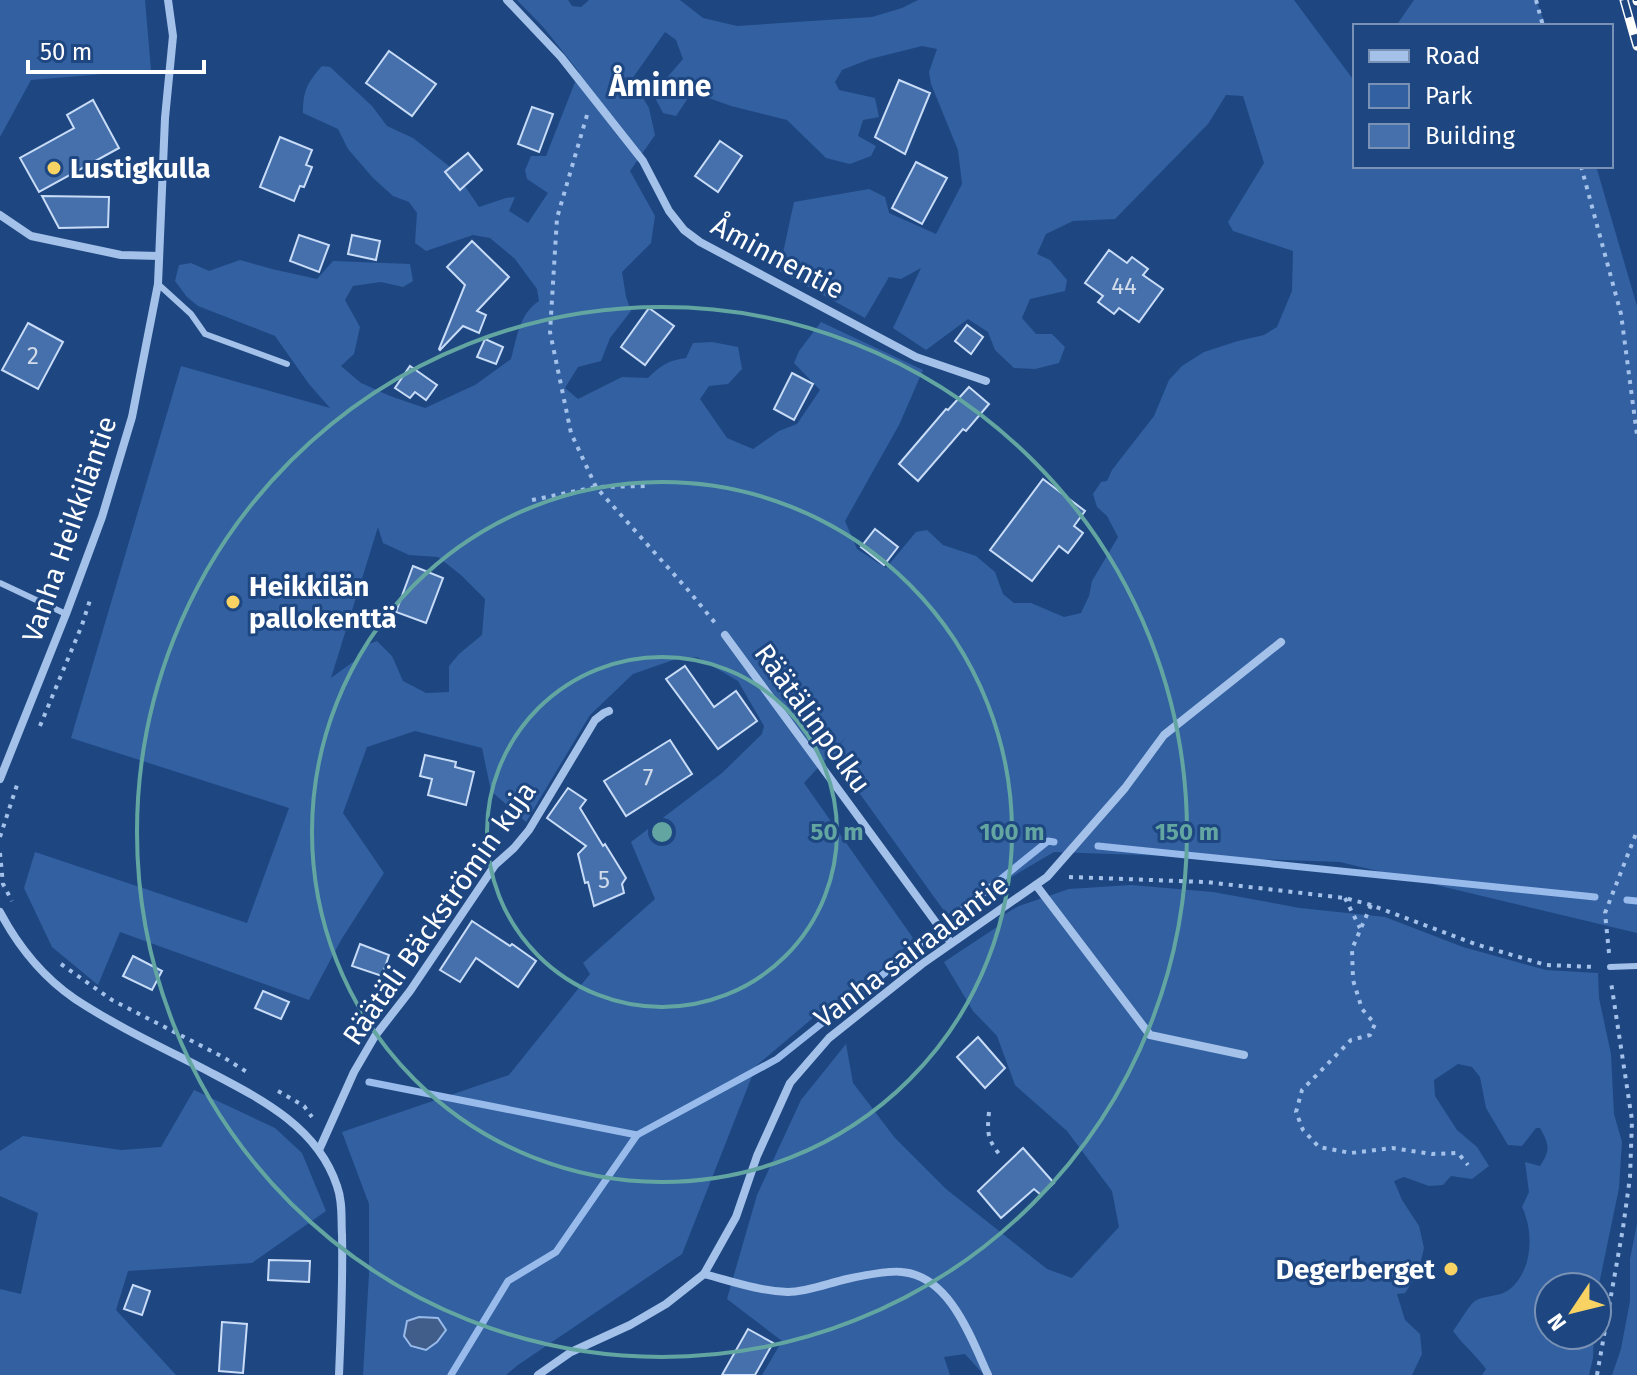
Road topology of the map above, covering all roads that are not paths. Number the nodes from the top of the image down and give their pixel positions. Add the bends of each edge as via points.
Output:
1 (168, 0) edge
2 (507, 0) edge
3 (0, 215) edge
4 (159, 256) junction
5 (158, 284) junction
6 (287, 364) dead end
7 (986, 381) dead end
8 (0, 583) edge
9 (66, 614) junction
10 (725, 635) road end
11 (1281, 642) dead end
12 (609, 711) dead end
13 (0, 779) edge
14 (1036, 885) junction
15 (0, 912) edge
16 (951, 943) junction
17 (1637, 966) edge
18 (1610, 967) road end
19 (1244, 1055) dead end
20 (319, 1150) junction
21 (704, 1274) junction
22 (339, 1375) edge
23 (538, 1375) edge
24 (988, 1375) edge

1 - 4 street, Vanha Heikkiläntie via 173,36
2 - 7 street, Åminnentie via 561,57 643,161 684,230 916,357
3 - 4 street via 31,236 121,255
4 - 5 street, Vanha Heikkiläntie
5 - 6 lane via 205,334
5 - 9 street, Vanha Heikkiläntie via 132,417
8 - 9 lane
9 - 13 street, Vanha Heikkiläntie
10 - 16 street, Räätälinpolku
11 - 14 street, Vanha sairaalantie via 1164,735 1125,788
12 - 20 street, Räätäli Bäckströmin kuja via 595,720 529,830 489,874 375,1036
14 - 16 street, Vanha sairaalantie
14 - 19 street via 1150,1035
15 - 20 street via 44,973 73,997 274,1108
16 - 21 street, Vanha sairaalantie via 829,1038 790,1083 736,1217
17 - 18 lane
20 - 22 street via 341,1203
21 - 23 street, Vanha sairaalantie via 666,1304 571,1352
21 - 24 street via 790,1292 902,1272 918,1277 933,1283 964,1322

